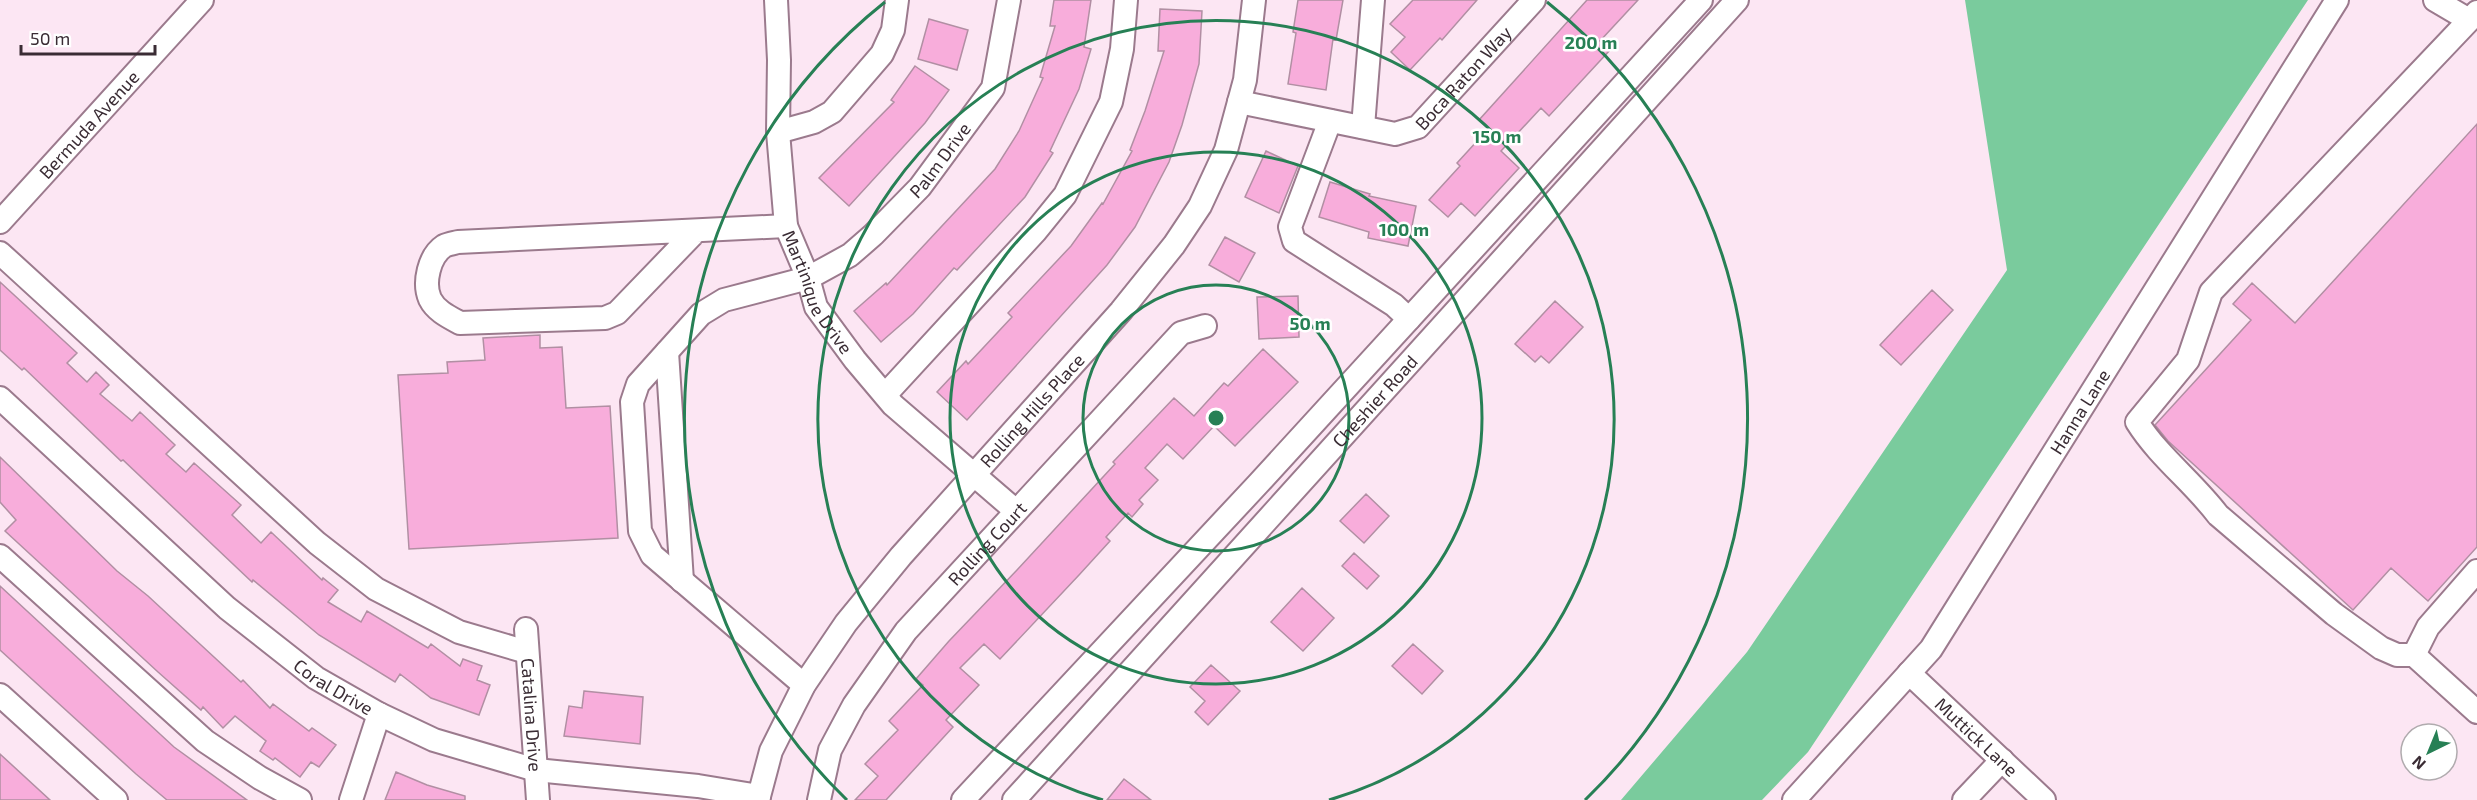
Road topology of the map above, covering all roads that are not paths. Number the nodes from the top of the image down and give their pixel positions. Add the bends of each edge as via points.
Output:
1 (202, 0) edge
2 (776, 0) edge
3 (897, 0) edge
4 (1009, 0) edge
5 (1126, 0) edge
6 (1254, 0) edge
7 (1373, 0) edge
8 (1534, 0) edge
9 (1701, 0) edge
10 (1737, 0) edge
11 (2337, 0) edge
12 (2435, 0) edge
13 (2473, 16) edge
14 (1239, 102) junction
15 (1330, 121) junction
16 (1363, 127) junction
17 (778, 132) junction
18 (0, 222) edge
19 (786, 226) junction
20 (696, 231) junction
21 (0, 253) edge
22 (808, 278) junction
23 (1409, 319) junction
24 (1205, 326) dead end
25 (667, 352) junction
26 (885, 395) junction
27 (0, 398) edge
28 (974, 475) junction
29 (1016, 512) junction
30 (0, 556) edge
31 (2477, 571) edge
32 (682, 581) junction
33 (526, 629) dead end
34 (527, 652) junction
35 (2414, 655) junction
36 (1910, 673) junction
37 (804, 685) junction
38 (0, 695) edge
39 (2477, 712) edge
40 (379, 714) junction
41 (2001, 760) junction
42 (536, 770) junction
43 (758, 798) edge
44 (116, 800) edge
45 (300, 800) edge
46 (351, 800) edge
47 (538, 800) edge
48 (819, 800) edge
49 (963, 800) edge
50 (1014, 800) edge
51 (1794, 800) edge
52 (1964, 800) edge
53 (2044, 800) edge

1 - 18 street, Bermuda Avenue
2 - 17 street, Martinique Drive
3 - 17 street via 893,30 882,54 832,112 814,122
4 - 22 street, Palm Drive via 993,88 920,187 873,236 850,255
5 - 26 street via 1122,49 1111,102 1065,195
6 - 14 street, Rolling Hills Place
7 - 16 street
8 - 16 street, Boca Raton Way via 1418,127 1395,134
9 - 23 street
10 - 50 street, Cheshier Road
11 - 36 street, Hanna Lane via 1931,650
12 - 13 street
13 - 35 street via 2211,292 2188,360 2137,422 2151,444 2218,515 2334,614 2381,648 2397,655
14 - 15 street, Boca Raton Way
14 - 28 street, Rolling Hills Place via 1226,150 1209,188 1174,245 1121,311
15 - 16 street, Boca Raton Way
15 - 23 street via 1290,227 1294,241 1394,305
17 - 19 street, Martinique Drive
19 - 20 street
19 - 22 street, Martinique Drive
20 - 20 street via 458,242 444,246 432,262 426,280 430,299 442,313 460,323 605,318 617,313
21 - 34 street via 317,543 376,589 459,632
22 - 25 street, Palm Drive via 724,300 701,314
22 - 26 street, Martinique Drive via 816,307
23 - 49 street
24 - 29 street, Rolling Court via 1181,333
25 - 32 street
25 - 32 street, Palm Drive via 638,384 632,402 640,531 652,555
26 - 28 street, Martinique Drive
27 - 40 street, Coral Drive via 227,608 316,678
28 - 29 street, Martinique Drive
28 - 37 street, Rolling Hills Place via 846,623
29 - 48 street, Rolling Court via 906,631 854,705 830,750
30 - 45 street via 205,741
31 - 35 street via 2428,627
32 - 37 street, Palm Drive
33 - 34 street, Catalina Drive
34 - 42 street, Catalina Drive
35 - 39 street
36 - 41 street, Muttick Lane
36 - 51 street, Hanna Lane
37 - 43 street, Rolling Hills Place via 771,751
38 - 44 street
40 - 42 street, Coral Drive via 434,740
40 - 46 street
41 - 52 street
41 - 53 street, Muttick Lane
42 - 43 street, Coral Drive via 698,786
42 - 47 street, Catalina Drive

